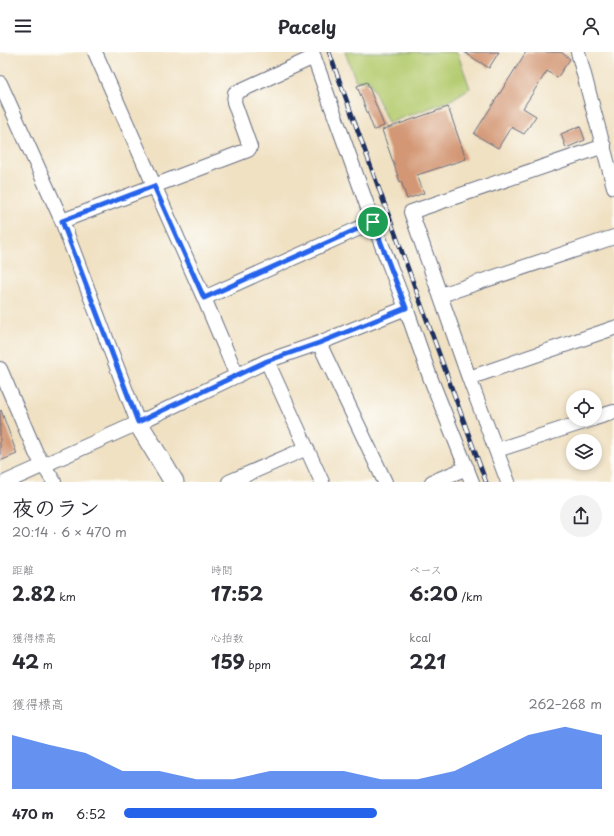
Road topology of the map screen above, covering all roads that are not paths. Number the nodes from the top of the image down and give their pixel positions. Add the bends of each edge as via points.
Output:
1 (95, 52) edge
2 (578, 52) edge
3 (313, 54) edge
4 (0, 83) edge
5 (604, 146) junction
6 (154, 186) junction
7 (614, 187) edge
8 (62, 221) junction
9 (373, 222) junction
10 (614, 237) edge
11 (441, 295) junction
12 (204, 298) junction
13 (406, 308) junction
14 (614, 328) edge
15 (319, 343) junction
16 (267, 361) junction
17 (0, 369) edge
18 (237, 376) junction
19 (469, 378) junction
20 (614, 412) edge
21 (602, 416) edge
22 (138, 422) junction
23 (572, 426) edge
24 (307, 448) junction
25 (497, 450) junction
26 (43, 465) junction
27 (467, 468) junction
28 (6, 482) edge
29 (54, 482) edge
30 (174, 482) edge
31 (229, 482) edge
32 (322, 482) edge
33 (385, 482) edge
34 (432, 482) edge
35 (472, 482) edge
36 (508, 482) edge

1 - 6 street
2 - 5 street
3 - 6 street via 235,94 234,102 250,147 248,150
3 - 9 street
4 - 8 street
5 - 7 street
5 - 11 street via 411,212
6 - 8 street
6 - 12 street
8 - 22 street
9 - 12 street
9 - 13 street
10 - 11 street
11 - 19 street
12 - 18 street
13 - 15 street
13 - 27 street
14 - 19 street
15 - 16 street
15 - 33 street
16 - 18 street
16 - 24 street
17 - 26 street
18 - 22 street
19 - 25 street
20 - 21 street
22 - 26 street
22 - 30 street
23 - 25 street
24 - 31 street
24 - 32 street
25 - 36 street
26 - 28 street
26 - 29 street
27 - 34 street
27 - 35 street

